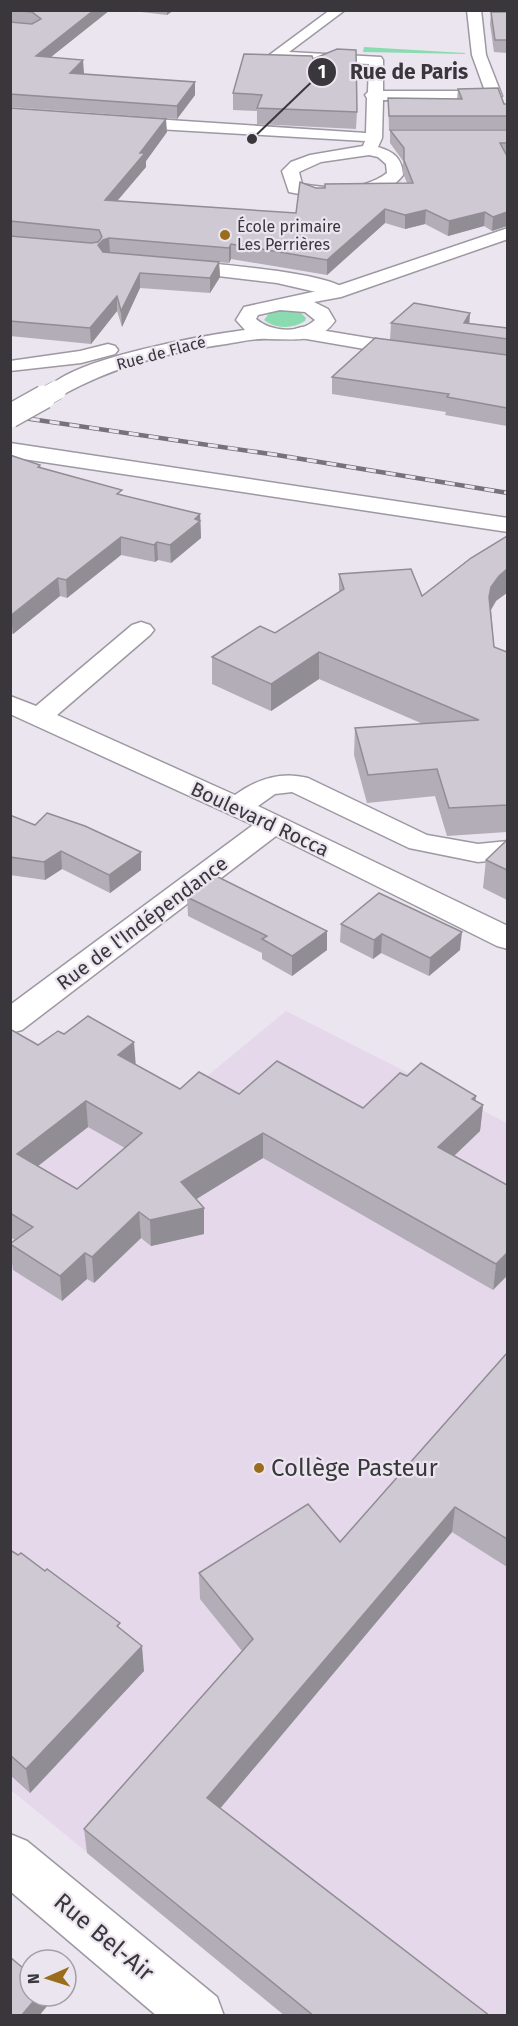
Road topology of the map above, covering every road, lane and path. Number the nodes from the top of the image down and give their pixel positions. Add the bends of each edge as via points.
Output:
1 (339, 10) edge
2 (478, 15) edge
3 (479, 55) junction
4 (498, 55) edge
5 (373, 95) junction
6 (103, 121) edge
7 (395, 137) edge
8 (371, 144) junction
9 (507, 233) edge
10 (156, 265) edge
11 (336, 292) junction
12 (291, 304) junction
13 (322, 319) junction
14 (246, 320) junction
15 (266, 333) junction
16 (302, 333) junction
17 (173, 337) junction
18 (382, 346) junction
19 (430, 354) edge
20 (13, 366) edge
21 (70, 381) junction
22 (10, 416) edge
23 (10, 450) edge
24 (507, 525) edge
25 (141, 630) dead end
26 (10, 704) edge
27 (39, 717) junction
28 (238, 807) junction
29 (274, 824) junction
30 (507, 850) edge
31 (507, 939) edge
32 (10, 1022) edge
33 (12, 1864) edge
34 (198, 2016) edge

1 - 5 street via 275,56 376,60
2 - 3 street
3 - 4 street
3 - 5 street via 494,96
5 - 8 street
6 - 8 street
7 - 8 street
8 - 8 street via 394,163 395,175 390,181 350,191 312,192 296,188 290,171 296,166
9 - 11 street, Rue de Flacé
10 - 11 street via 309,282
11 - 12 street, Rue de Flacé
11 - 13 street
12 - 13 street, Rue de Flacé via 309,307
12 - 14 street, Rue de Flacé via 259,308 251,311
13 - 16 street, Rue de Flacé
13 - 18 street
14 - 15 street
14 - 17 street, Rue de Flacé
15 - 16 street, Rue de Flacé
15 - 21 street, Rue de Flacé via 178,346
16 - 18 street
17 - 20 street, Rue de Flacé via 81,357
17 - 21 street, Rue de Flacé via 123,353
18 - 19 street
20 - 21 street
21 - 22 street, Rue de Flacé, bridge
23 - 24 street
25 - 27 street
26 - 27 street, Boulevard Rocca
27 - 28 street, Boulevard Rocca
28 - 29 street, Boulevard Rocca
28 - 30 street via 263,789 282,782 298,784 419,842 478,853
29 - 31 street, Boulevard Rocca
29 - 32 street, Rue de l'Indépendance
33 - 34 street, Rue Bel-Air

